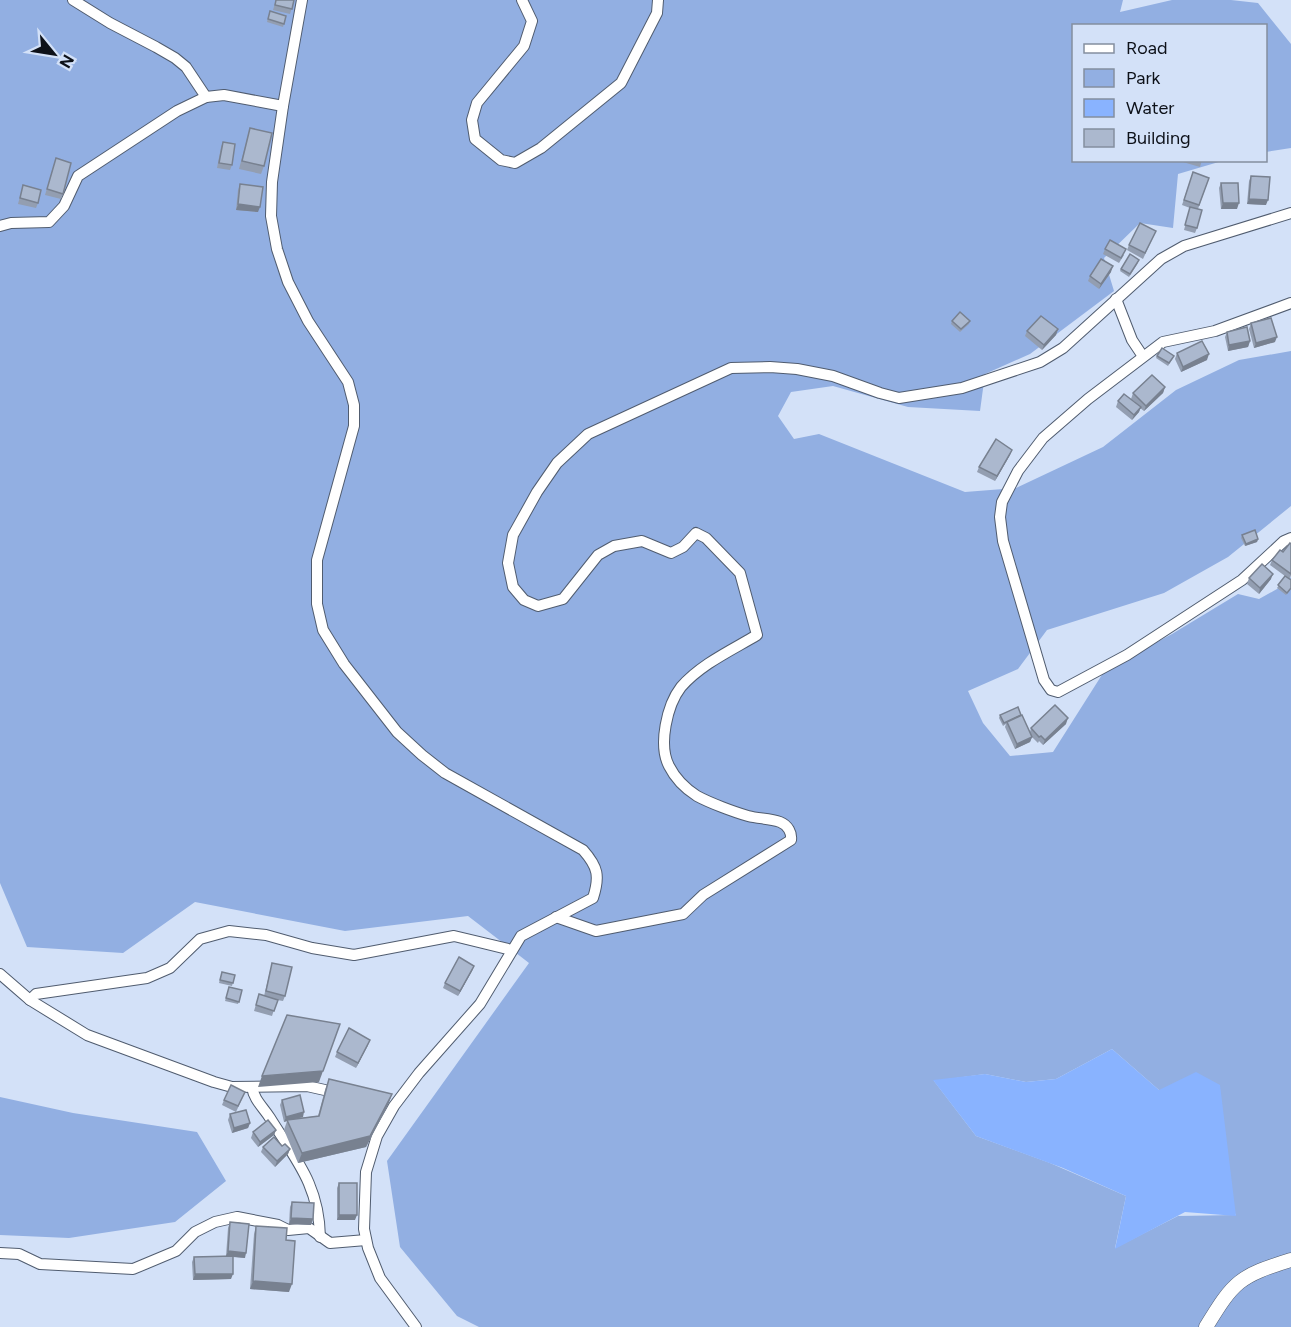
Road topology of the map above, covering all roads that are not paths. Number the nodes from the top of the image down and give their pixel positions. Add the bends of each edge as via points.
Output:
1 (73, 0) edge
2 (302, 0) edge
3 (522, 0) edge
4 (658, 0) edge
5 (206, 97) junction
6 (283, 106) junction
7 (1291, 213) edge
8 (0, 226) edge
9 (1116, 299) junction
10 (1291, 303) edge
11 (1142, 356) junction
12 (1291, 538) edge
13 (556, 917) junction
14 (512, 950) junction
15 (0, 974) edge
16 (30, 1000) junction
17 (252, 1087) junction
18 (346, 1095) edge
19 (378, 1102) edge
20 (394, 1106) junction
21 (320, 1237) junction
22 (366, 1240) junction
23 (0, 1253) edge
24 (1291, 1260) edge
25 (416, 1327) edge
26 (1206, 1327) edge

1 - 5 street via 175,58 186,67
2 - 6 street
3 - 4 street via 532,21 525,46 477,103 472,120 475,139 501,160 515,163 541,148 621,83 657,13
5 - 6 street via 224,95
5 - 8 street via 177,111 78,176 64,207 49,222
6 - 13 street via 272,182 271,216 277,249 308,321 348,382 354,405 354,426 317,560 317,604 323,630 389,722 422,755 445,773 583,850 593,862 598,880 593,898
7 - 9 street via 1184,246 1161,259
9 - 11 street
9 - 13 street via 1063,348 1040,362 962,388 899,398 833,376 797,369 731,368 588,434 557,463 513,535 508,563 513,587 524,600 538,606 563,599 597,555 614,546 642,541 671,553 696,534 706,538 740,573 757,635 707,665 681,687 665,725 668,765 682,784 698,796 749,816 782,822 792,836 703,895 683,914 596,931
10 - 11 street via 1215,331 1163,342
11 - 12 street via 1043,438 1018,471 1002,502 1003,541 1044,680 1051,690 1058,692 1127,655 1242,580
13 - 14 street via 520,936
14 - 16 street via 454,936 354,955 266,935 229,931 200,939 170,968 147,978 36,994
14 - 20 street via 480,1004
15 - 16 street
16 - 17 street via 87,1035 214,1082
17 - 18 street via 307,1086
17 - 21 street via 254,1097 311,1185 320,1217
19 - 20 street
20 - 22 street via 377,1136 366,1172
21 - 22 street via 330,1243
21 - 23 street via 309,1228 288,1230 237,1217 215,1222 195,1232 176,1251 133,1269 40,1264 20,1254
22 - 25 street via 380,1278
24 - 26 street via 1256,1271 1238,1282

